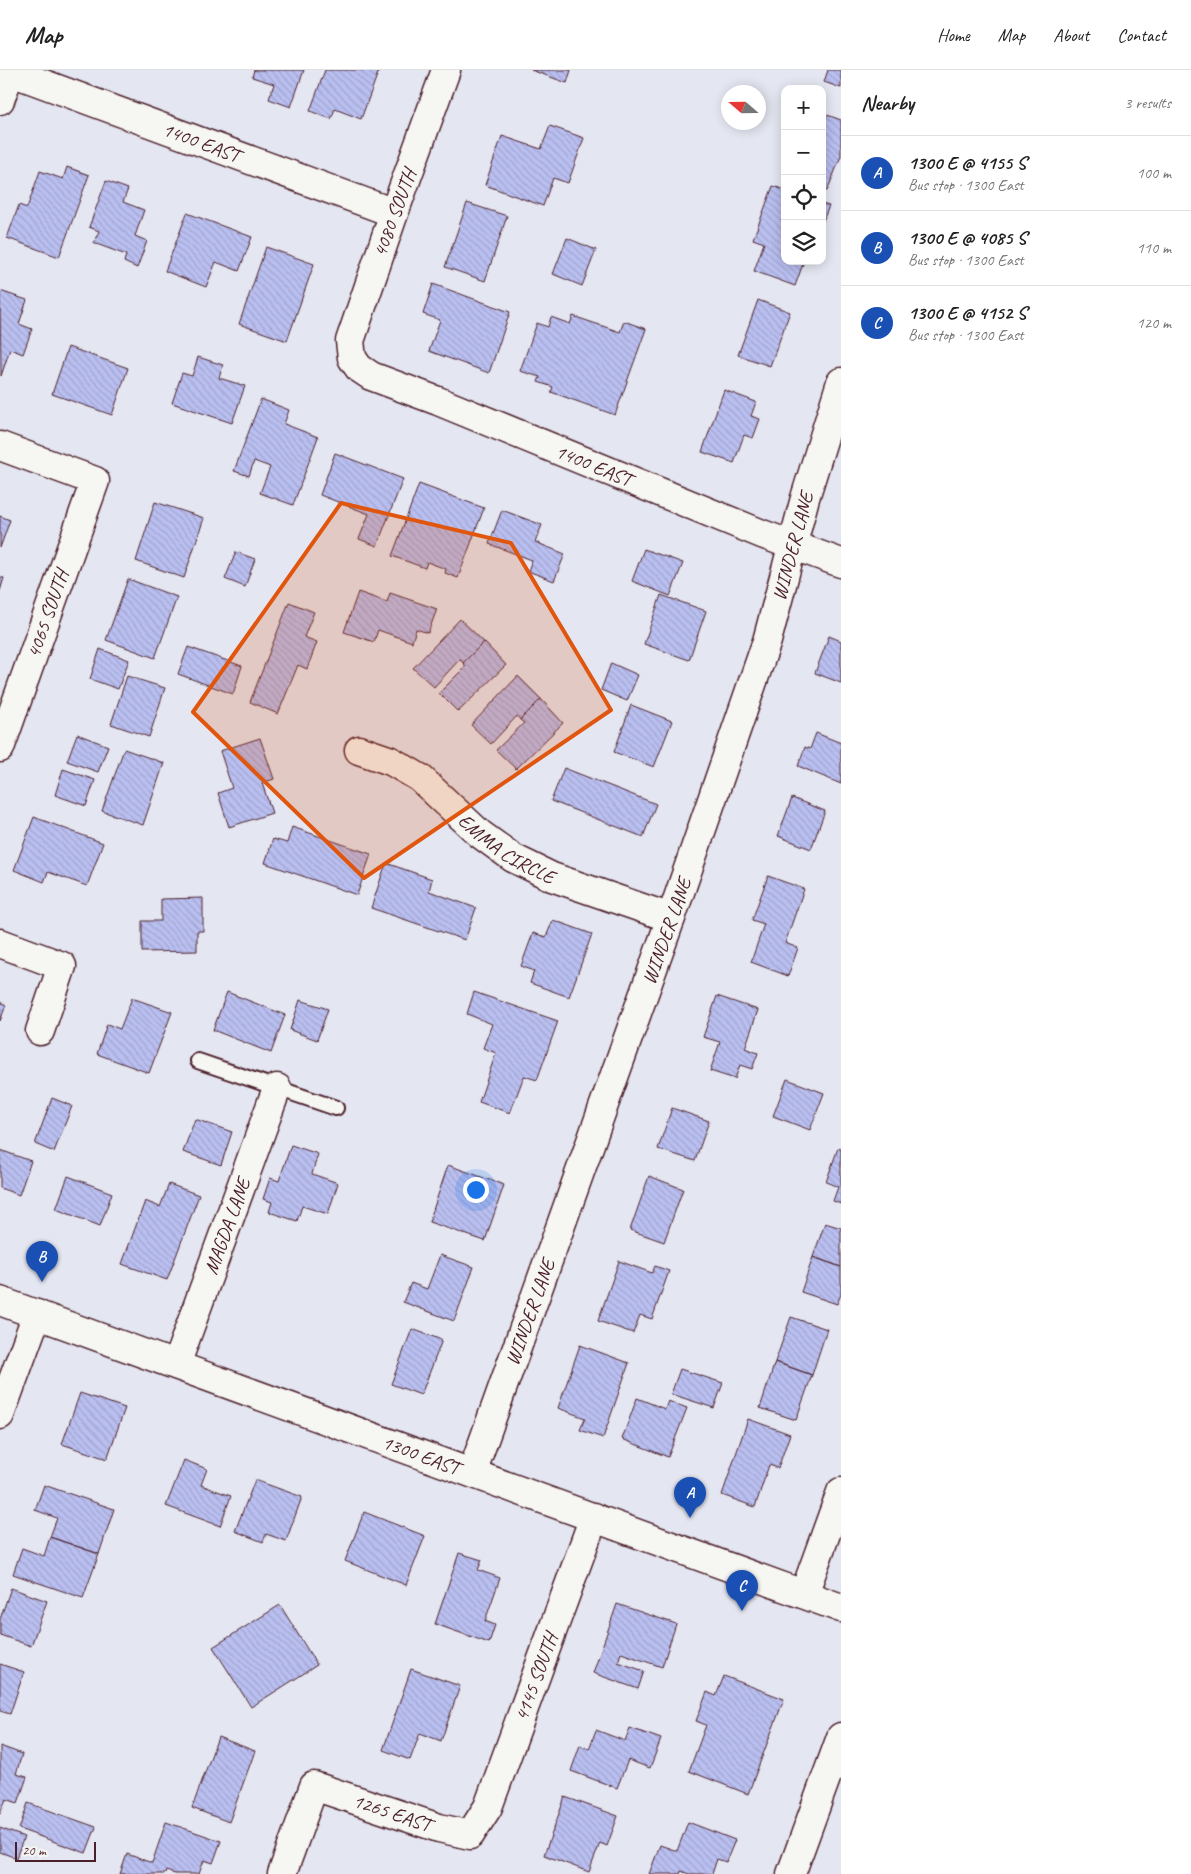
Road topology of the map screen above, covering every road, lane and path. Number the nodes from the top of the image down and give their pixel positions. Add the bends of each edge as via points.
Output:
1 (9, 70) edge
2 (446, 70) edge
3 (0, 100) edge
4 (394, 213) junction
5 (352, 358) joint
6 (841, 382) edge
7 (0, 446) edge
8 (793, 546) junction
9 (841, 563) edge
10 (0, 748) edge
11 (358, 750) dead end
12 (671, 918) junction
13 (0, 943) edge
14 (40, 1031) dead end
15 (198, 1061) dead end
16 (277, 1088) junction
17 (336, 1108) dead end
18 (0, 1300) edge
19 (36, 1314) junction
20 (176, 1364) junction
21 (0, 1415) edge
22 (472, 1473) junction
23 (841, 1492) edge
24 (594, 1517) junction
25 (804, 1594) junction
26 (841, 1608) edge
27 (841, 1737) edge
28 (470, 1835) joint
29 (282, 1874) edge
30 (791, 1874) edge

1 - 3 street
1 - 4 street, 1400 EAST
2 - 4 street, 4080 SOUTH
4 - 5 street, 4080 SOUTH via 350,341
5 - 8 street, 1400 EAST via 358,368 371,376
6 - 8 street, WINDER LANE
7 - 10 street, 4065 SOUTH via 94,481
8 - 9 street, 1400 EAST
8 - 12 street, WINDER LANE via 767,641
11 - 12 street, EMMA CIRCLE via 391,760 420,778 480,834 513,858 552,877
12 - 22 street, WINDER LANE
13 - 14 street via 62,966
15 - 16 lane
16 - 17 lane
16 - 20 street, MAGDA LANE
18 - 19 street, 1300 EAST
19 - 20 street, 1300 EAST
19 - 21 street
20 - 22 street, 1300 EAST
22 - 24 street, 1300 EAST
23 - 25 street
24 - 25 street, 1300 EAST
24 - 28 street, 4145 SOUTH via 488,1807
25 - 26 street, 1300 EAST
27 - 30 street
28 - 29 street, 1265 EAST via 439,1828 314,1786

